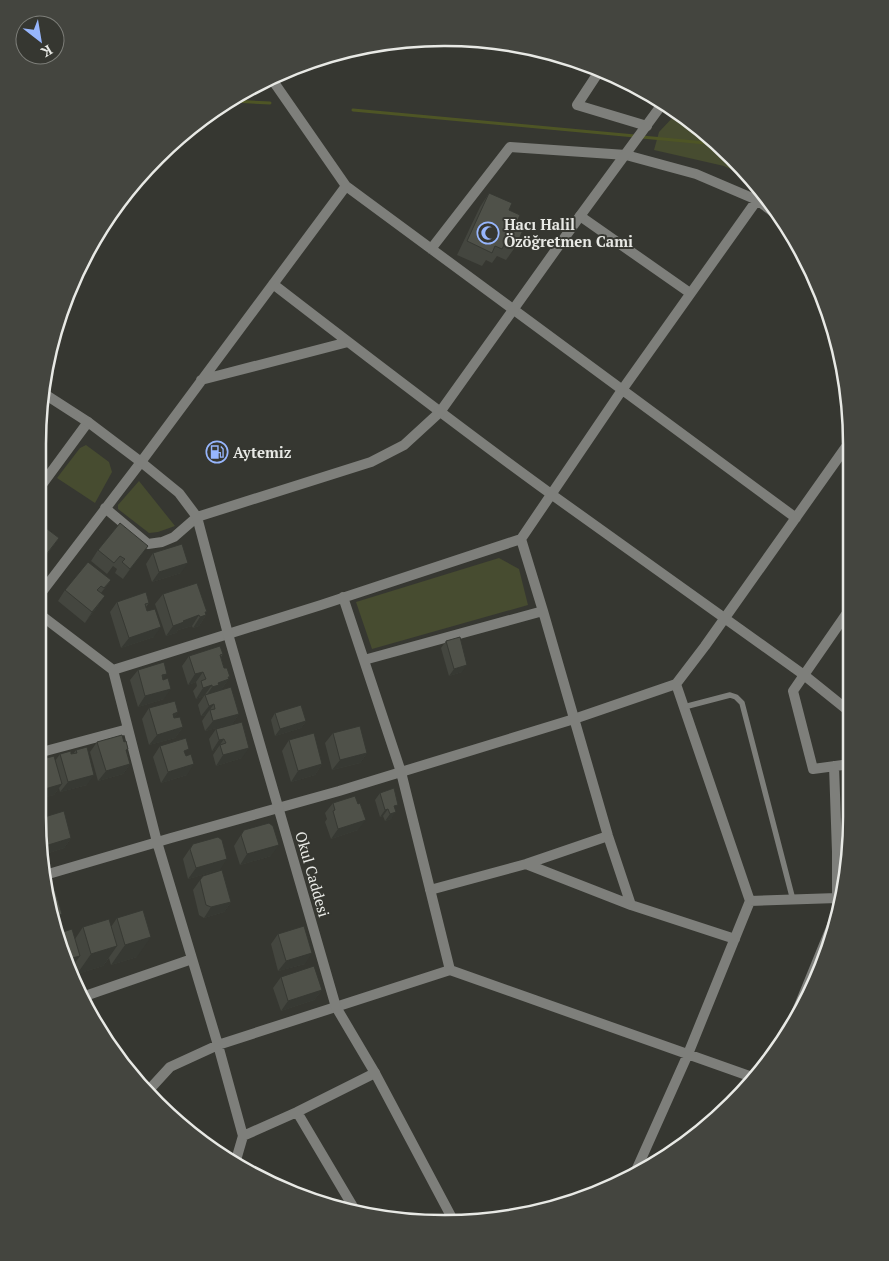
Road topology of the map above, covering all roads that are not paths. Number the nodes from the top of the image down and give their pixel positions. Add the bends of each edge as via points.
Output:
1 (596, 76) edge
2 (275, 84) edge
3 (659, 109) edge
4 (647, 126) junction
5 (629, 150) junction
6 (346, 186) junction
7 (757, 200) junction
8 (760, 202) edge
9 (580, 216) junction
10 (431, 249) junction
11 (273, 284) junction
12 (690, 293) junction
13 (513, 309) junction
14 (348, 342) junction
15 (202, 380) junction
16 (622, 390) junction
17 (49, 398) edge
18 (440, 412) junction
19 (88, 422) junction
20 (843, 451) edge
21 (141, 462) junction
22 (46, 479) edge
23 (551, 494) junction
24 (105, 508) junction
25 (197, 517) junction
26 (796, 518) junction
27 (521, 540) junction
28 (46, 586) edge
29 (344, 597) junction
30 (543, 611) junction
31 (726, 617) junction
32 (46, 619) edge
33 (843, 619) edge
34 (228, 634) junction
35 (364, 660) junction
36 (113, 670) junction
37 (804, 674) junction
38 (676, 684) junction
39 (843, 706) edge
40 (684, 707) junction
41 (574, 719) junction
42 (128, 729) junction
43 (46, 751) edge
44 (843, 765) edge
45 (834, 766) junction
46 (401, 772) junction
47 (278, 808) junction
48 (608, 836) junction
49 (157, 842) junction
50 (526, 864) junction
51 (51, 873) edge
52 (837, 881) edge
53 (430, 890) junction
54 (834, 898) edge
55 (793, 900) junction
56 (750, 901) junction
57 (631, 905) junction
58 (735, 939) junction
59 (192, 959) junction
60 (450, 970) junction
61 (89, 996) edge
62 (336, 1007) junction
63 (218, 1045) junction
64 (688, 1054) junction
65 (375, 1073) junction
66 (747, 1075) edge
67 (152, 1087) edge
68 (297, 1112) junction
69 (244, 1136) junction
70 (237, 1156) edge
71 (639, 1164) edge
72 (352, 1204) edge
73 (450, 1215) edge

1 - 4 street via 577,105
2 - 6 street
3 - 4 street
4 - 5 street
5 - 7 street
5 - 9 street
5 - 10 street via 510,147
6 - 10 street
6 - 11 street
7 - 8 street
7 - 12 street
9 - 12 street
9 - 13 street
10 - 13 street
11 - 14 street
11 - 15 street
12 - 16 street
13 - 16 street
13 - 18 street
14 - 15 street
14 - 18 street
15 - 21 street
16 - 23 street
16 - 26 street
17 - 19 street
18 - 23 street
18 - 25 street via 404,445 371,462
19 - 21 street
19 - 22 street
20 - 26 street
21 - 24 street
21 - 25 street via 179,493
23 - 27 street
23 - 31 street
24 - 25 street via 148,544 174,538
24 - 28 street
25 - 34 street, Okul Caddesi
26 - 31 street
27 - 29 street
27 - 30 street
29 - 34 street
29 - 35 street
30 - 35 street
30 - 41 street
31 - 37 street
31 - 38 street
32 - 36 street
33 - 37 street
34 - 36 street
34 - 47 street, Okul Caddesi
35 - 46 street
36 - 42 street
37 - 39 street
37 - 45 street via 792,691 813,769
38 - 40 street
38 - 41 street
40 - 55 lane via 730,695 742,703
40 - 56 street
41 - 46 street
41 - 48 street
42 - 43 street
42 - 49 street
44 - 45 street
45 - 52 street
46 - 47 street
46 - 53 street
47 - 49 street
47 - 62 street, Okul Caddesi
48 - 50 street
48 - 57 street
49 - 51 street
49 - 59 street
50 - 53 street
50 - 57 street
53 - 60 street
54 - 55 street
55 - 56 street
56 - 58 street
57 - 58 street
58 - 64 street
59 - 61 street
59 - 63 street
60 - 62 street
60 - 64 street
62 - 63 street
62 - 65 street, Okul Caddesi
63 - 67 street via 170,1067
63 - 69 street
64 - 66 street
64 - 71 street
65 - 68 street
65 - 73 street, Okul Caddesi
68 - 69 street
68 - 72 street
69 - 70 street

